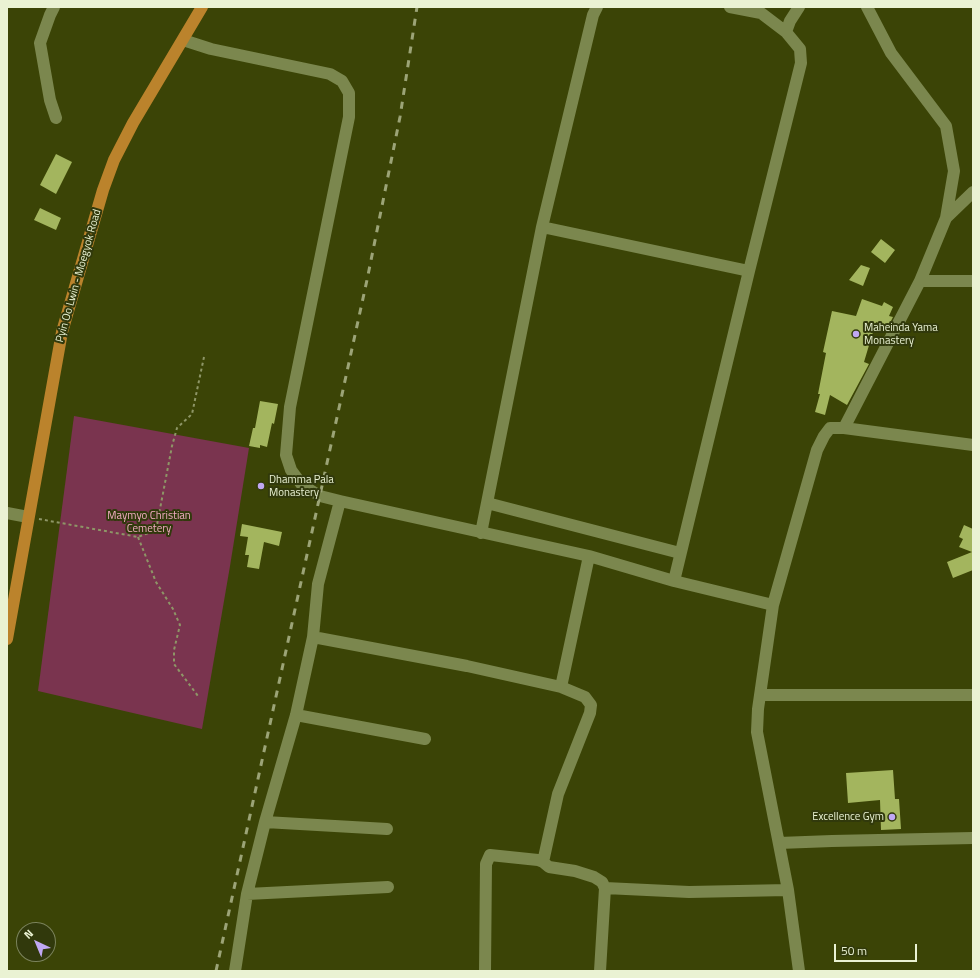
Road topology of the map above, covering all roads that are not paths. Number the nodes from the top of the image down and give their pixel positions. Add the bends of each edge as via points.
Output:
1 (54, 7) edge
2 (202, 7) edge
3 (597, 7) edge
4 (730, 7) edge
5 (799, 7) edge
6 (867, 7) edge
7 (786, 32) junction
8 (183, 40) junction
9 (56, 118) dead end
10 (973, 192) edge
11 (946, 218) junction
12 (542, 227) junction
13 (749, 271) junction
14 (920, 281) junction
15 (973, 281) edge
16 (844, 428) junction
17 (973, 445) edge
18 (340, 501) junction
19 (487, 503) junction
20 (7, 513) edge
21 (28, 517) junction
22 (481, 533) junction
23 (680, 553) junction
24 (589, 556) junction
25 (674, 581) junction
26 (773, 605) junction
27 (313, 638) junction
28 (7, 639) edge
29 (561, 687) junction
30 (760, 695) junction
31 (973, 695) edge
32 (296, 715) junction
33 (425, 739) dead end
34 (265, 822) junction
35 (387, 829) dead end
36 (973, 838) edge
37 (779, 843) junction
38 (543, 862) junction
39 (388, 887) dead end
40 (605, 888) junction
41 (788, 890) junction
42 (247, 894) junction
43 (235, 971) edge
44 (485, 971) edge
45 (600, 971) edge
46 (799, 971) edge

1 - 9 street via 40,43 50,100
2 - 8 main road, Pyin Oo Lwin - Moegyok Road
3 - 12 street
4 - 7 street via 761,13
5 - 7 street
6 - 11 street via 891,53 946,126 954,171
7 - 13 street via 800,49 801,63
8 - 18 street via 211,49 330,74 342,81 349,93 349,117 290,407 286,455 291,470 302,485 320,496
8 - 21 main road, Pyin Oo Lwin - Moegyok Road via 133,123 114,160 103,190 62,332
10 - 11 street
11 - 14 street
12 - 13 street
12 - 19 street
13 - 23 street
14 - 15 street
14 - 16 street
16 - 17 street
16 - 26 street via 830,428 817,450
18 - 22 street
18 - 27 street via 318,584
19 - 22 street
19 - 23 street
20 - 21 street
21 - 28 main road, Pyin Oo Lwin - Moegyok Road
22 - 24 street
23 - 25 street
24 - 25 street
24 - 29 street
25 - 26 street
26 - 30 street
27 - 29 street via 467,666
27 - 32 street
29 - 38 street via 585,697 591,705 558,794
30 - 31 street
30 - 37 street via 757,732
32 - 33 street
32 - 34 street
34 - 35 street
34 - 42 street
36 - 37 street
37 - 41 street
38 - 40 street via 549,867 594,877 602,882
38 - 44 street via 490,856 486,864
39 - 42 street
40 - 41 street via 689,892
40 - 45 street
41 - 46 street
42 - 43 street

